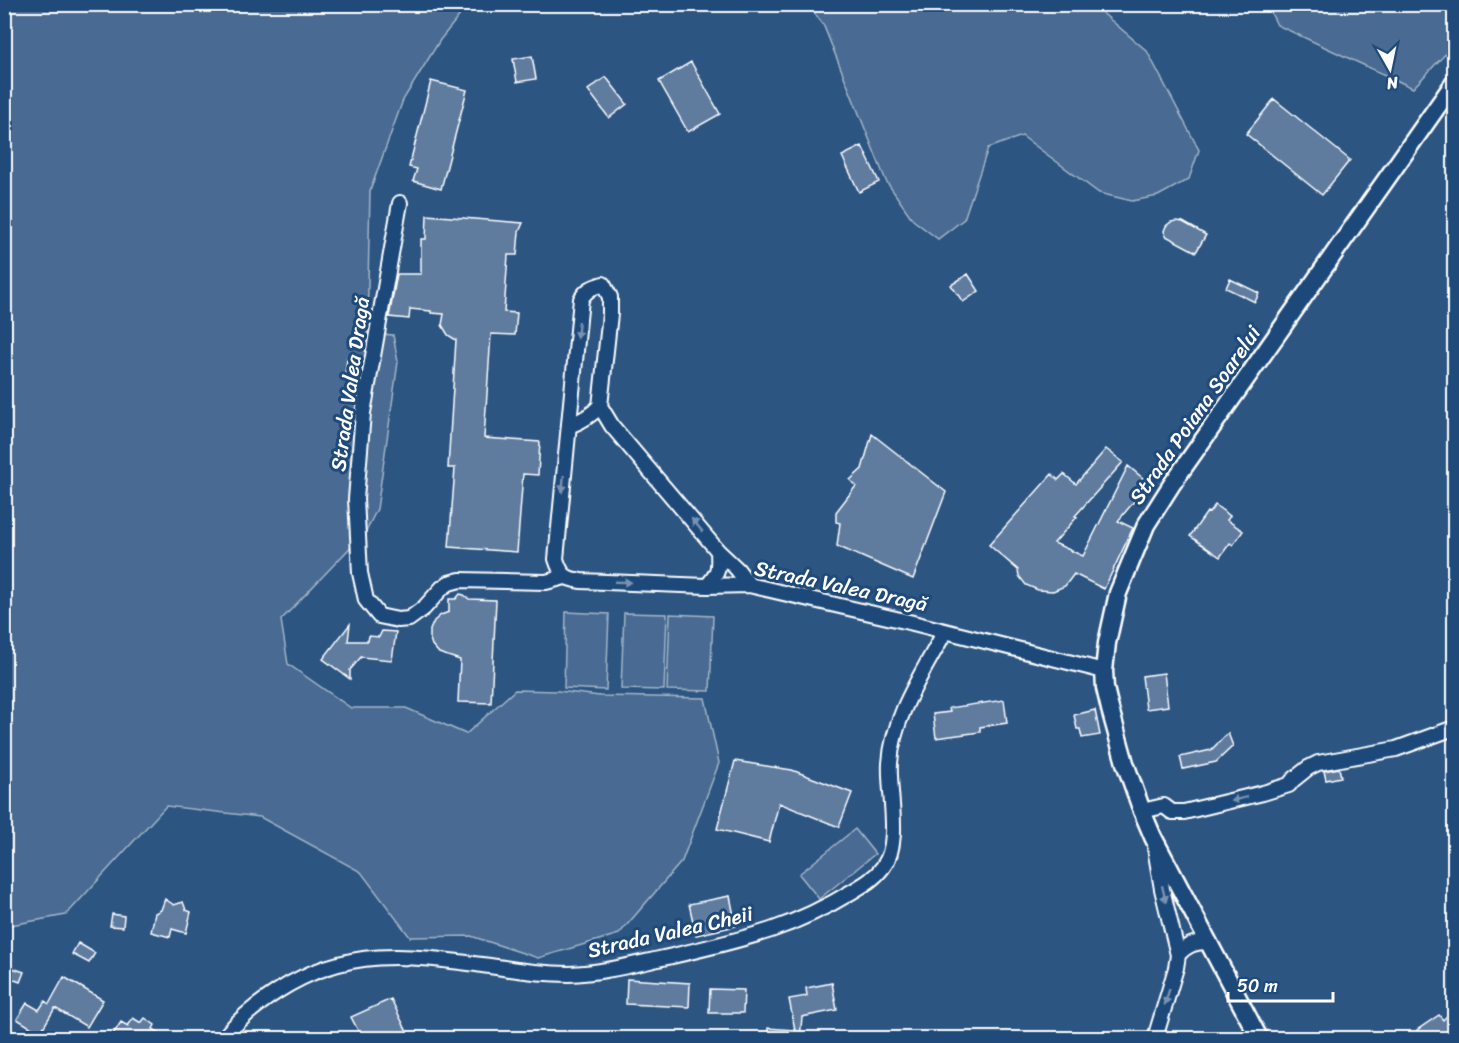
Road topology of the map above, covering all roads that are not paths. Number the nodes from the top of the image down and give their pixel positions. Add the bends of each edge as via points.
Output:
1 (1455, 83) edge
2 (400, 203) dead end
3 (600, 406) junction
4 (569, 426) junction
5 (718, 550) junction
6 (566, 577) junction
7 (749, 585) junction
8 (707, 586) junction
9 (945, 631) junction
10 (1104, 671) junction
11 (1455, 728) edge
12 (1142, 811) junction
13 (1153, 837) junction
14 (1208, 942) junction
15 (1178, 955) junction
16 (224, 1038) edge
17 (1155, 1038) edge
18 (1259, 1038) edge

1 - 10 street, Strada Poiana Soarelui via 1146,525 1118,593
2 - 6 street, Strada Valea Dragă via 363,412 356,499 360,573 366,600 379,616 410,619 442,588 460,580 546,582
3 - 4 street via 592,415
3 -> 4 street via 610,314 603,284 586,291 581,299
5 -> 3 street via 612,426
4 -> 6 street via 556,559
5 - 7 street
5 - 8 street via 719,568
6 -> 8 street, Strada Valea Dragă via 581,581
7 - 8 street, Strada Valea Dragă
7 - 9 street, Strada Valea Dragă
9 - 10 street, Strada Valea Dragă
9 - 16 street, Strada Valea Cheii via 910,694 893,742 891,853 876,876 831,904 796,921 749,936 589,973 536,973 401,956 336,963 309,973 263,1000
10 - 12 street, Strada Poiana Soarelui via 1116,734
11 -> 12 street via 1396,749 1318,763 1289,785 1263,793 1184,812 1172,812 1164,806
12 - 13 street, Strada Poiana Soarelui
13 - 14 street, Strada Poiana Soarelui
13 -> 15 street
14 - 15 street via 1190,944
14 - 18 street, Strada Poiana Soarelui
15 -> 17 street

